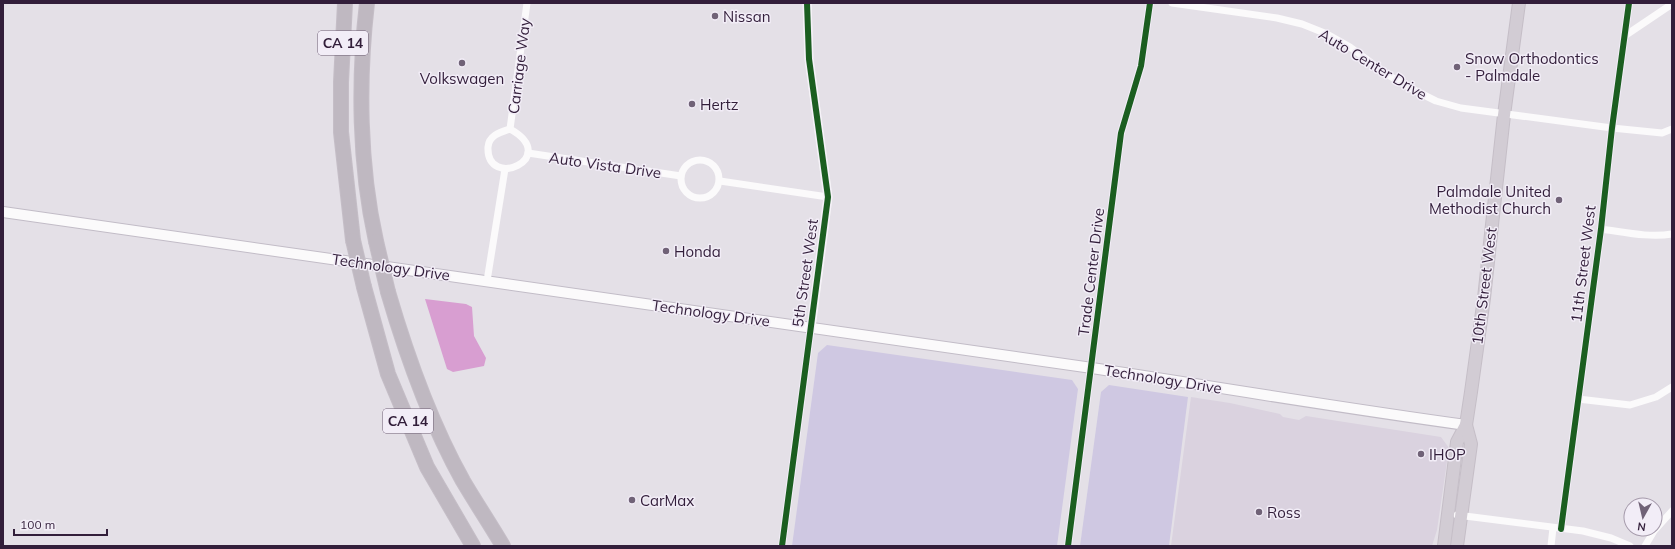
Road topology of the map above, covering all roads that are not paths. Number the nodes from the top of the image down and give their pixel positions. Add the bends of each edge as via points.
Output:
1 (345, 3) edge
2 (367, 3) edge
3 (527, 3) edge
4 (807, 3) edge
5 (1150, 3) edge
6 (1172, 3) edge
7 (1519, 3) edge
8 (1629, 3) edge
9 (1672, 4) edge
10 (1626, 35) junction
11 (1504, 115) junction
12 (1612, 128) junction
13 (510, 129) junction
14 (1672, 129) edge
15 (528, 153) junction
16 (505, 169) junction
17 (681, 176) junction
18 (720, 181) junction
19 (828, 197) junction
20 (3, 212) edge
21 (1601, 229) junction
22 (1672, 234) edge
23 (487, 281) junction
24 (810, 328) junction
25 (1092, 368) junction
26 (1672, 387) edge
27 (1578, 399) junction
28 (1466, 425) junction
29 (1672, 511) edge
30 (1448, 514) junction
31 (1461, 516) junction
32 (1557, 528) junction
33 (473, 546) edge
34 (503, 546) edge
35 (782, 546) edge
36 (1068, 546) edge
37 (1444, 546) edge
38 (1457, 546) edge
39 (1551, 546) edge
40 (1630, 546) edge
41 (1645, 546) edge

1 - 33 highway, CA 14, bridge via 340,82 341,132 353,240 364,287 388,374 427,467
2 - 34 highway, CA 14, bridge via 362,93 364,156 376,241 388,292 404,346 435,423 463,481
3 - 13 street, Carriage Way
4 - 19 street, 5th Street West via 809,59
5 - 25 street, Trade Center Drive via 1141,66 1122,133
6 - 11 street, Auto Center Drive via 1302,24 1350,47 1388,75 1436,101
7 - 11 main road, 10th Street West
8 - 10 street, 11th Street West
9 - 10 street
10 - 12 street, 11th Street West
11 - 12 street, Auto Center Drive
11 - 28 main road, 10th Street West via 1484,298
12 - 14 street, Auto Center Drive via 1662,133
12 - 21 street, 11th Street West
13 - 15 street via 524,139
13 - 16 street via 496,134 488,147 490,158 496,165
15 - 16 street via 517,167
15 - 17 street, Auto Vista Drive
16 - 23 street
17 - 18 street, Auto Vista Drive via 685,190 690,196 698,198 712,194
17 - 18 street, Auto Vista Drive via 683,170 694,159 703,159 712,163 719,172
18 - 19 street
19 - 24 street, 5th Street West
20 - 23 main road, Technology Drive
21 - 22 street via 1634,234
21 - 27 street, 11th Street West
23 - 24 main road, Technology Drive
24 - 25 main road, Technology Drive
24 - 35 street, 5th Street West
25 - 28 main road, Technology Drive
25 - 36 street, Trade Center Drive
26 - 27 street via 1656,397 1630,405
27 - 32 street, 11th Street West
28 - 30 main road, 10th Street West via 1457,442
28 - 31 main road, 10th Street West via 1471,444
29 - 41 street via 1654,531
30 - 31 street
30 - 37 main road, 10th Street West
31 - 32 street
31 - 38 main road, 10th Street West
32 - 39 street, 11th Street West
32 - 40 street via 1583,531

